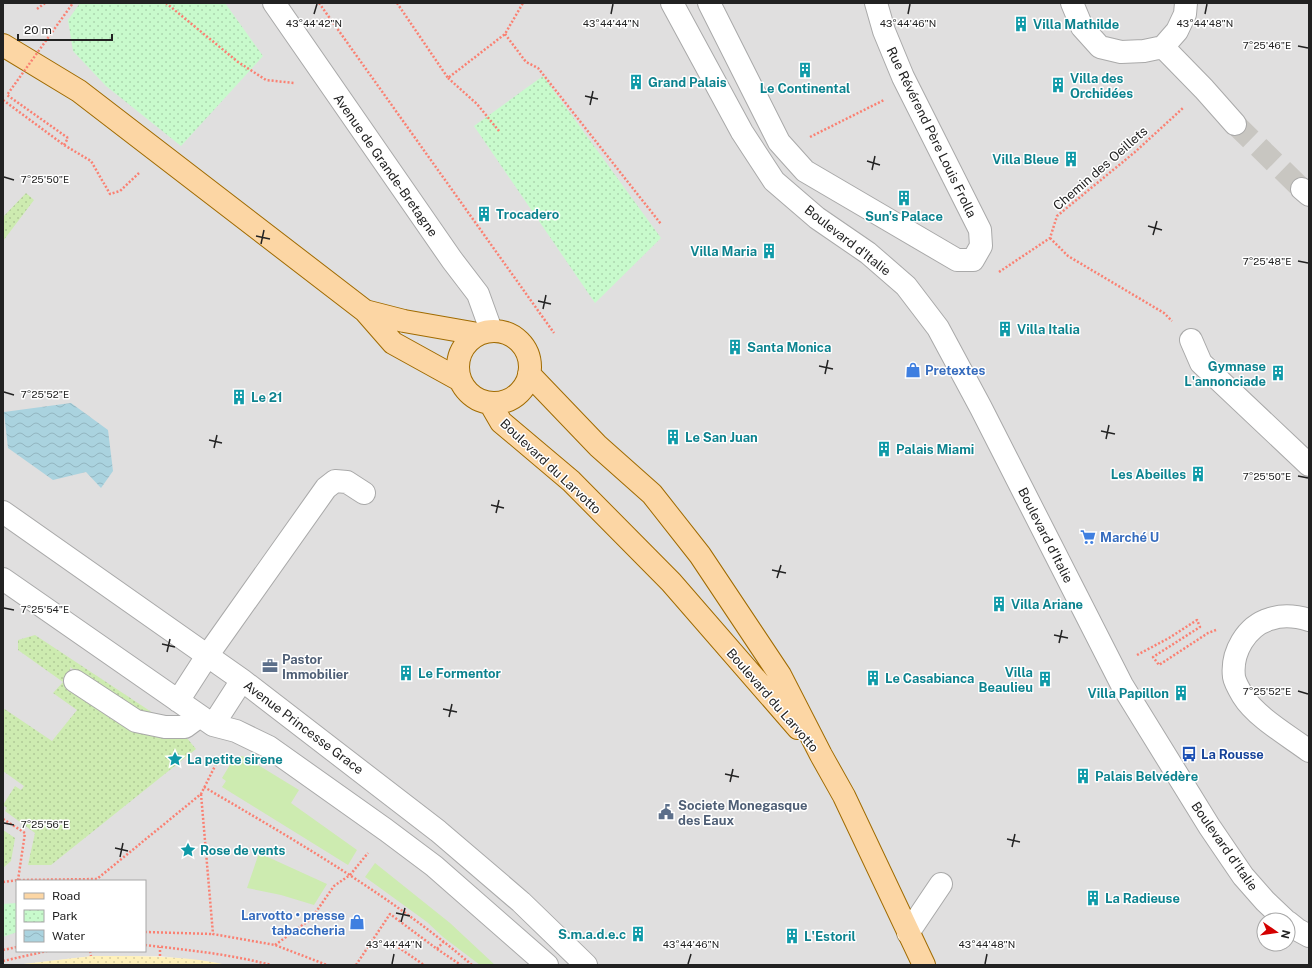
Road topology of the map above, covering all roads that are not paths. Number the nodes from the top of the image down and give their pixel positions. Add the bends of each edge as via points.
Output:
1 (274, 3) edge
2 (672, 3) edge
3 (709, 3) edge
4 (876, 3) edge
5 (1072, 3) edge
6 (1186, 3) edge
7 (3, 45) edge
8 (1163, 47) junction
9 (1235, 124) tunnel mouth
10 (365, 311) junction
11 (484, 332) junction
12 (1191, 340) road end
13 (529, 374) junction
14 (460, 380) junction
15 (490, 403) junction
16 (1309, 465) edge
17 (364, 493) dead end
18 (3, 512) edge
19 (3, 579) edge
20 (1309, 620) edge
21 (207, 656) junction
22 (242, 680) junction
23 (75, 681) dead end
24 (178, 701) junction
25 (206, 720) junction
26 (1309, 751) edge
27 (821, 755) junction
28 (941, 884) dead end
29 (1276, 912) edge
30 (1296, 928) edge
31 (908, 933) junction
32 (1309, 936) edge
33 (547, 965) edge
34 (586, 965) edge
35 (924, 965) edge

1 - 11 street, Avenue de Grande-Bretagne via 478,294
2 - 29 street, Boulevard d'Italie via 742,132 774,181 817,218 868,253 906,286 938,328 1122,685 1209,826 1243,876
3 - 4 street, Rue Révérend Père Louis Frolla via 779,142 805,171 957,260 973,260 981,246 980,230 903,77 884,31
5 - 8 street via 1082,27 1100,47 1121,52 1144,52
6 - 8 street via 1185,14 1177,31
7 - 10 main road via 79,91
8 - 9 street
10 - 11 main road via 404,321
10 - 14 main road via 393,343
11 - 13 main road via 508,333 521,343 529,357
11 - 14 main road via 467,342 460,353 457,366
12 - 16 street via 1201,362
13 - 15 main road via 524,386 515,396 504,402
13 - 27 main road, Boulevard du Larvotto via 598,446 652,494 700,555 780,675
14 - 15 main road via 466,391
15 - 27 main road, Boulevard du Larvotto via 501,422 571,481 671,582
17 - 21 street via 347,482 335,481 326,488
18 - 21 street, Avenue Princesse Grace
19 - 24 street
20 - 26 street via 1286,616 1268,619 1252,629 1240,643 1234,662 1234,679 1243,697 1256,712
21 - 22 street, Avenue Princesse Grace
21 - 24 street
22 - 25 street
22 - 34 street, Avenue Princesse Grace via 438,831 521,902
23 - 25 street via 136,721 165,727 186,727
24 - 25 street
25 - 33 street via 270,747 386,830 434,866
27 - 31 main road via 844,796
28 - 31 street
30 - 32 street
31 - 35 main road

